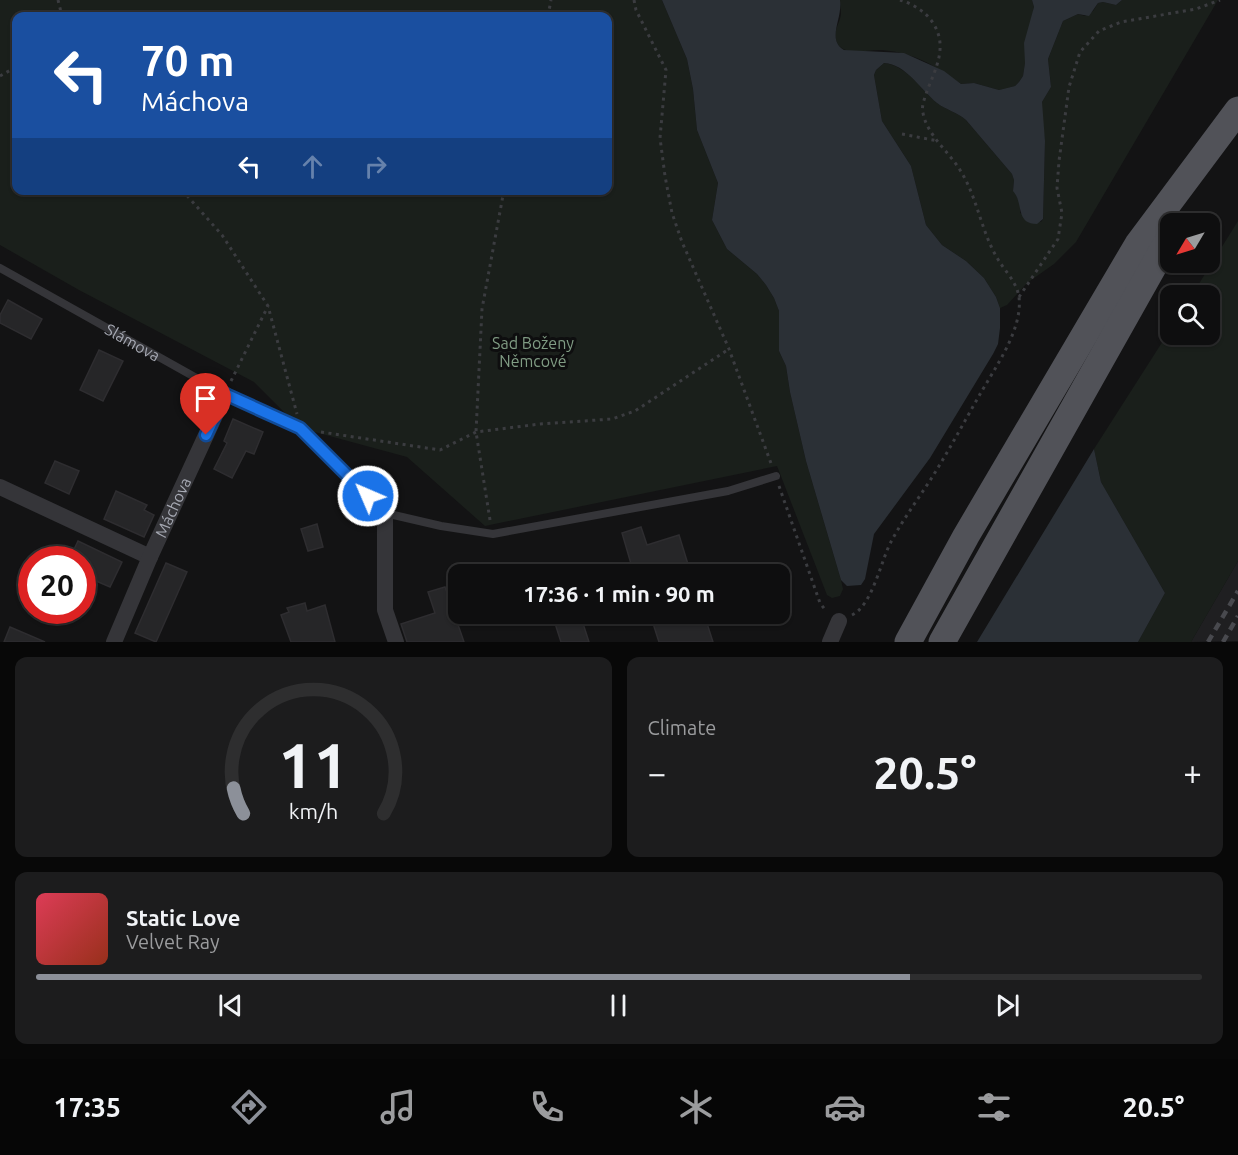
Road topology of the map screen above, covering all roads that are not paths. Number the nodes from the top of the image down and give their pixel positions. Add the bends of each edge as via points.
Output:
1 (1238, 110) edge
2 (1184, 213) edge
3 (1160, 255) edge
4 (0, 268) edge
5 (225, 394) junction
6 (776, 476) road end
7 (0, 487) edge
8 (385, 513) junction
9 (966, 536) junction
10 (150, 557) junction
11 (839, 621) road end
12 (114, 642) edge
13 (396, 642) edge
14 (830, 642) edge
15 (894, 642) edge
16 (908, 642) edge
17 (942, 642) edge

1 - 2 main road
1 - 9 main road via 1138,244
3 - 17 main road
4 - 5 lane, Slámova
5 - 8 lane, Slámova via 300,428
5 - 10 street, Máchova
6 - 8 lane via 728,491 493,534
7 - 10 street, Máchova
8 - 13 street via 385,610
9 - 15 main road
9 - 16 main road
10 - 12 street, Máchova
11 - 14 street

